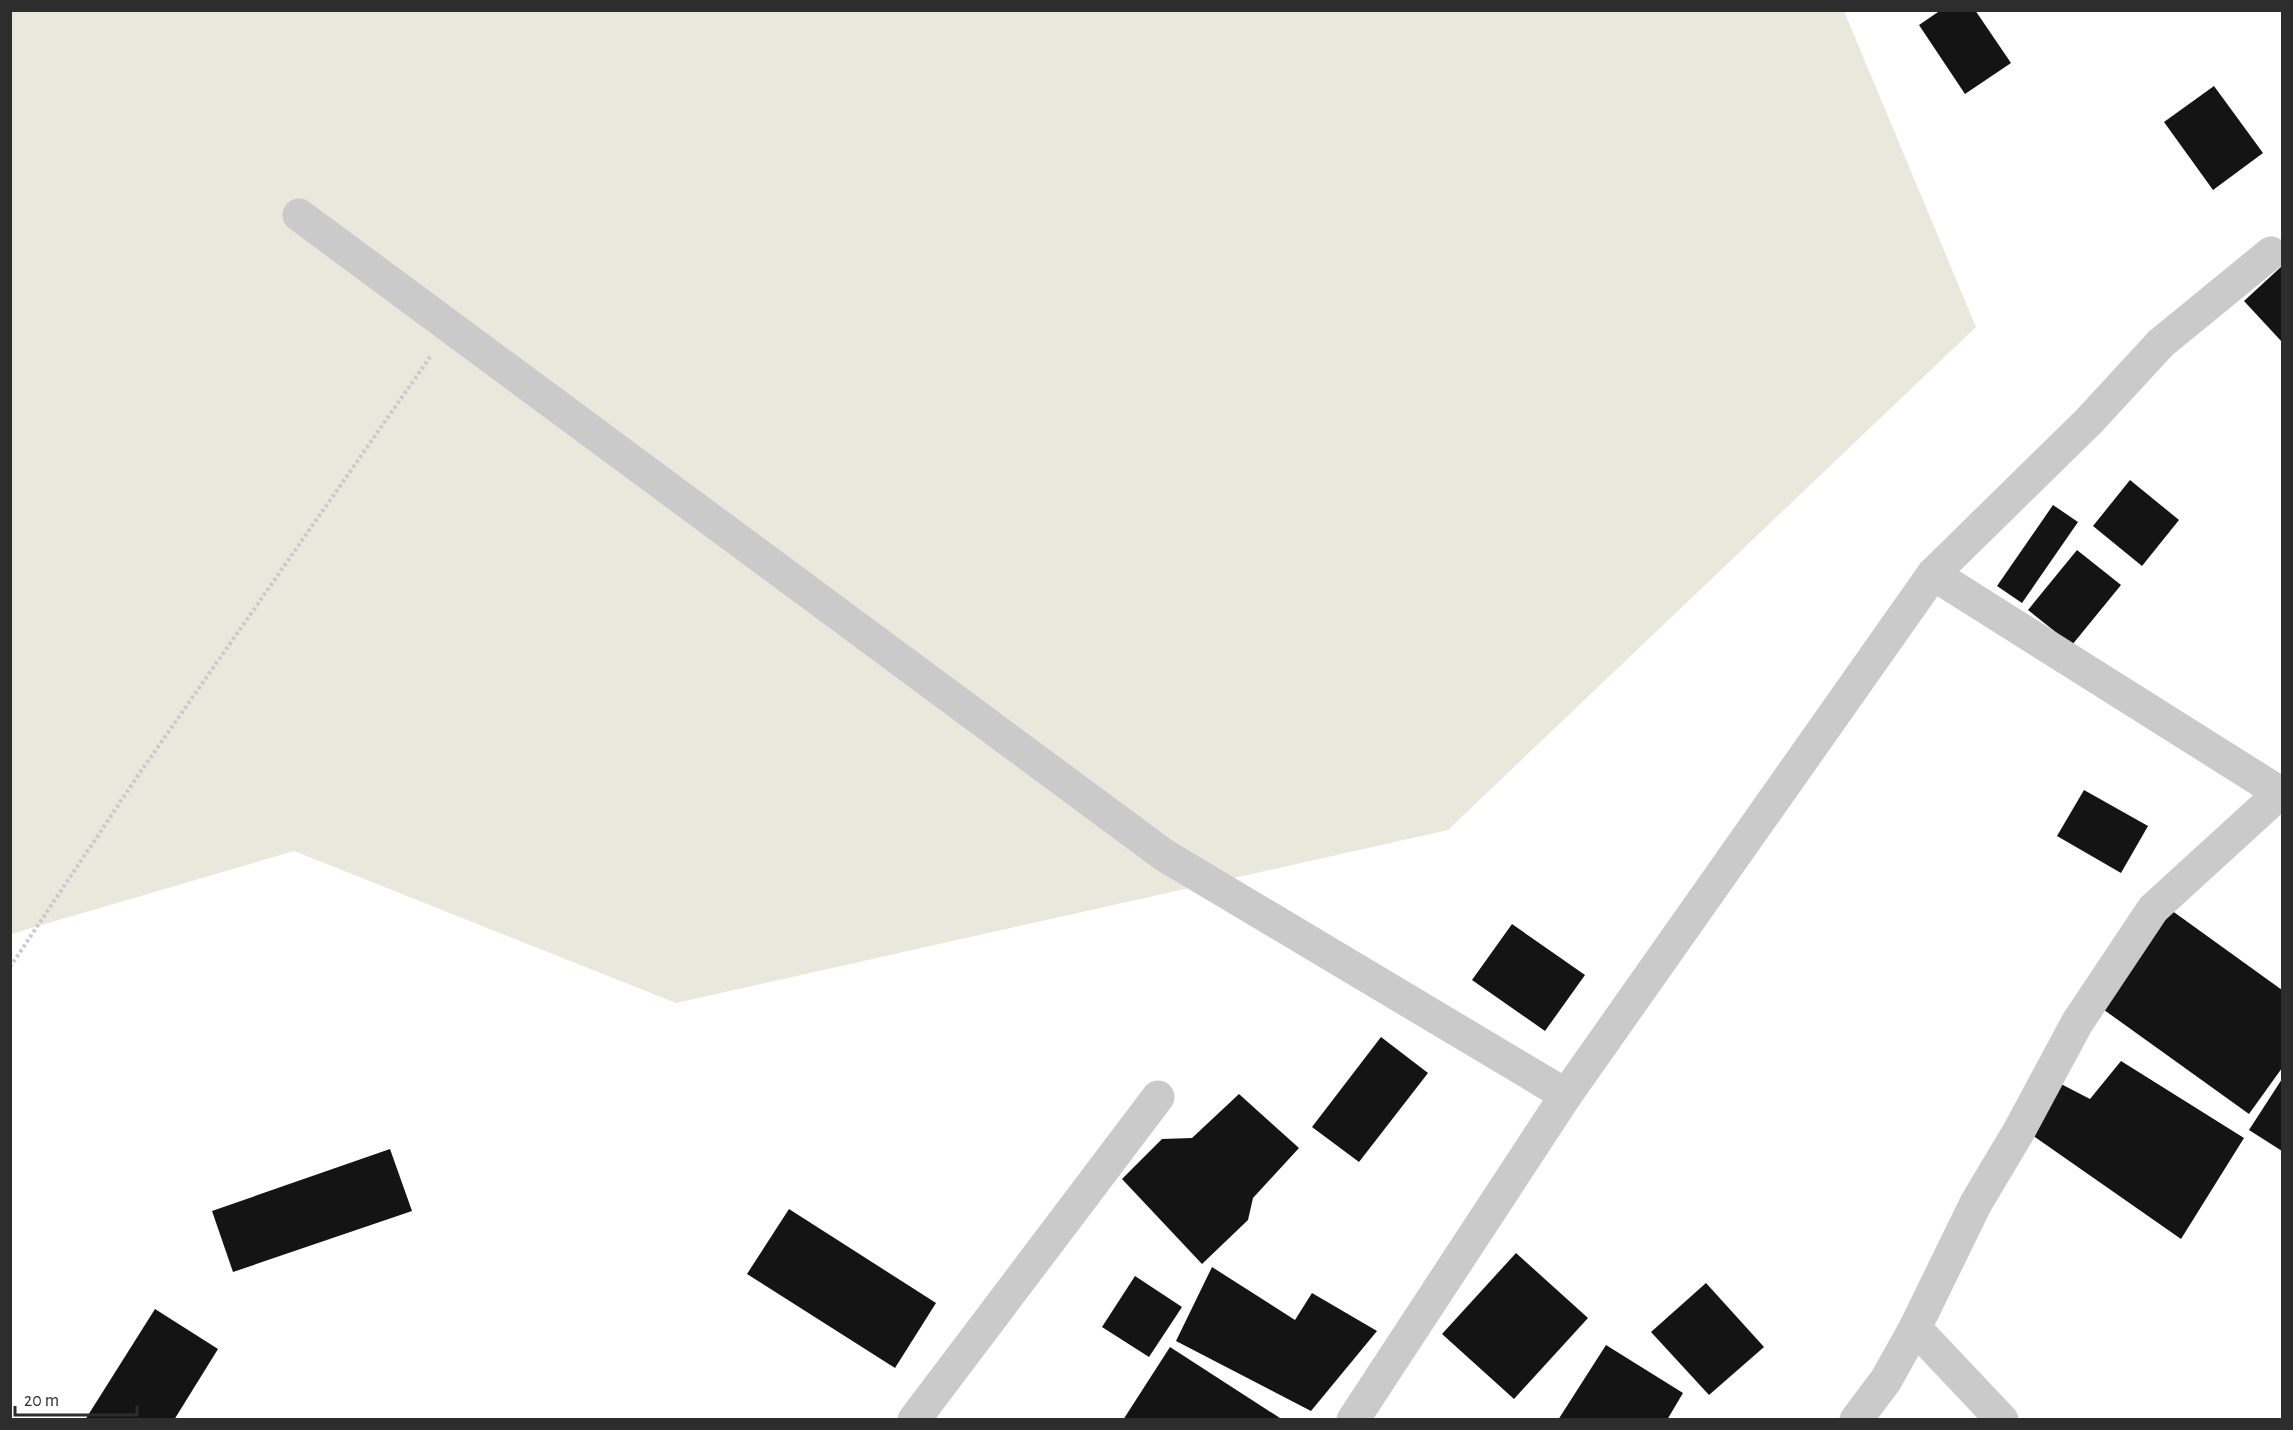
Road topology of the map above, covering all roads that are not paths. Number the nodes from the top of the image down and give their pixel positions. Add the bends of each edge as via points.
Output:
1 (299, 215) dead end
2 (2271, 253) dead end
3 (1933, 574) junction
4 (2281, 793) edge
5 (1566, 1095) junction
6 (1158, 1097) dead end
7 (1915, 1328) junction
8 (914, 1419) edge
9 (1353, 1419) edge
10 (1856, 1419) edge
11 (2002, 1419) edge

1 - 5 street via 1164,855
2 - 3 street via 2161,343 2089,421
3 - 4 street
3 - 5 street
4 - 7 street via 2153,909 2078,1023 1976,1203
5 - 9 street
6 - 8 street
7 - 10 street via 1886,1380
7 - 11 street

